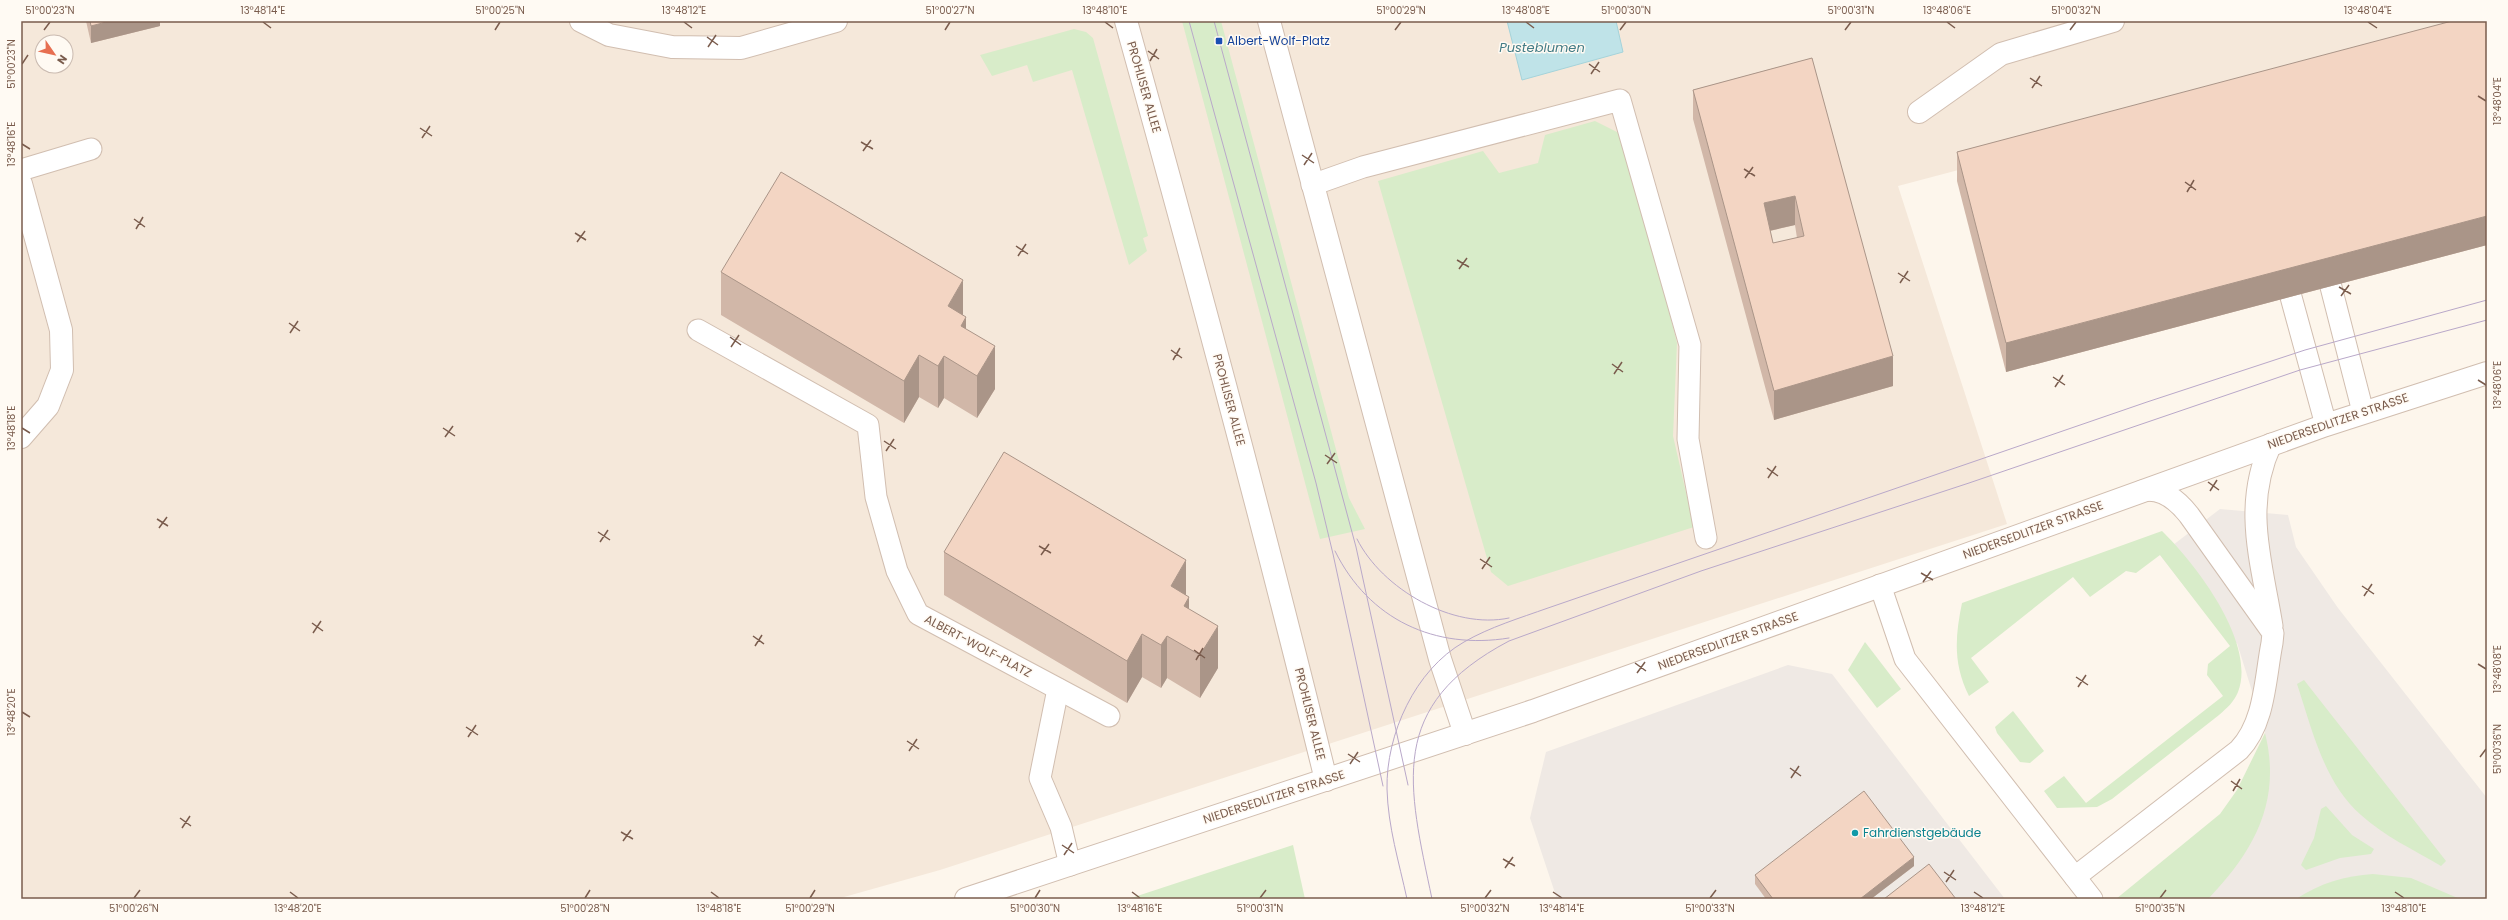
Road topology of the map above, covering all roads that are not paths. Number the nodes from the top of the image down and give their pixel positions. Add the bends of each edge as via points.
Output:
1 (581, 21) edge
2 (836, 21) edge
3 (1126, 21) edge
4 (1269, 21) edge
5 (2113, 21) edge
6 (1919, 112) dead end
7 (91, 149) dead end
8 (21, 170) edge
9 (21, 184) edge
10 (1312, 185) junction
11 (2331, 287) edge
12 (2291, 297) edge
13 (698, 330) dead end
14 (2487, 373) edge
15 (2363, 412) junction
16 (2326, 425) junction
17 (21, 437) edge
18 (2271, 444) junction
19 (2142, 491) junction
20 (1706, 538) dead end
21 (1880, 585) junction
22 (2273, 633) junction
23 (1058, 689) junction
24 (1109, 716) dead end
25 (1465, 734) junction
26 (1326, 780) junction
27 (1070, 865) junction
28 (2075, 877) junction
29 (966, 899) edge
30 (2092, 899) edge

1 - 2 street via 609,35 672,47 733,48 741,48
3 - 26 street, PROHLISER ALLEE via 1195,269
4 - 10 street
5 - 6 street via 2001,54
7 - 8 lane
9 - 17 street via 61,330 62,370 48,406
10 - 20 lane via 1363,167 1620,100 1690,345 1688,439
10 - 25 street via 1440,659
11 - 15 lane
12 - 16 lane
13 - 23 lane, ALBERT-WOLF-PLATZ via 868,425 876,497 897,571 918,614
14 - 15 street, NIEDERSEDLITZER STRASSE
15 - 16 street, NIEDERSEDLITZER STRASSE
16 - 18 street, NIEDERSEDLITZER STRASSE
18 - 19 street, NIEDERSEDLITZER STRASSE
18 - 22 lane via 2262,463 2254,524
19 - 21 street, NIEDERSEDLITZER STRASSE
19 - 22 lane via 2157,491 2181,505
21 - 25 street, NIEDERSEDLITZER STRASSE
21 - 28 lane via 1905,659
22 - 28 lane via 2258,718 2247,741 2239,750
23 - 24 lane, ALBERT-WOLF-PLATZ
23 - 27 lane via 1040,778 1061,827
25 - 26 street, NIEDERSEDLITZER STRASSE
26 - 27 street, NIEDERSEDLITZER STRASSE
27 - 29 street, NIEDERSEDLITZER STRASSE
28 - 30 lane

